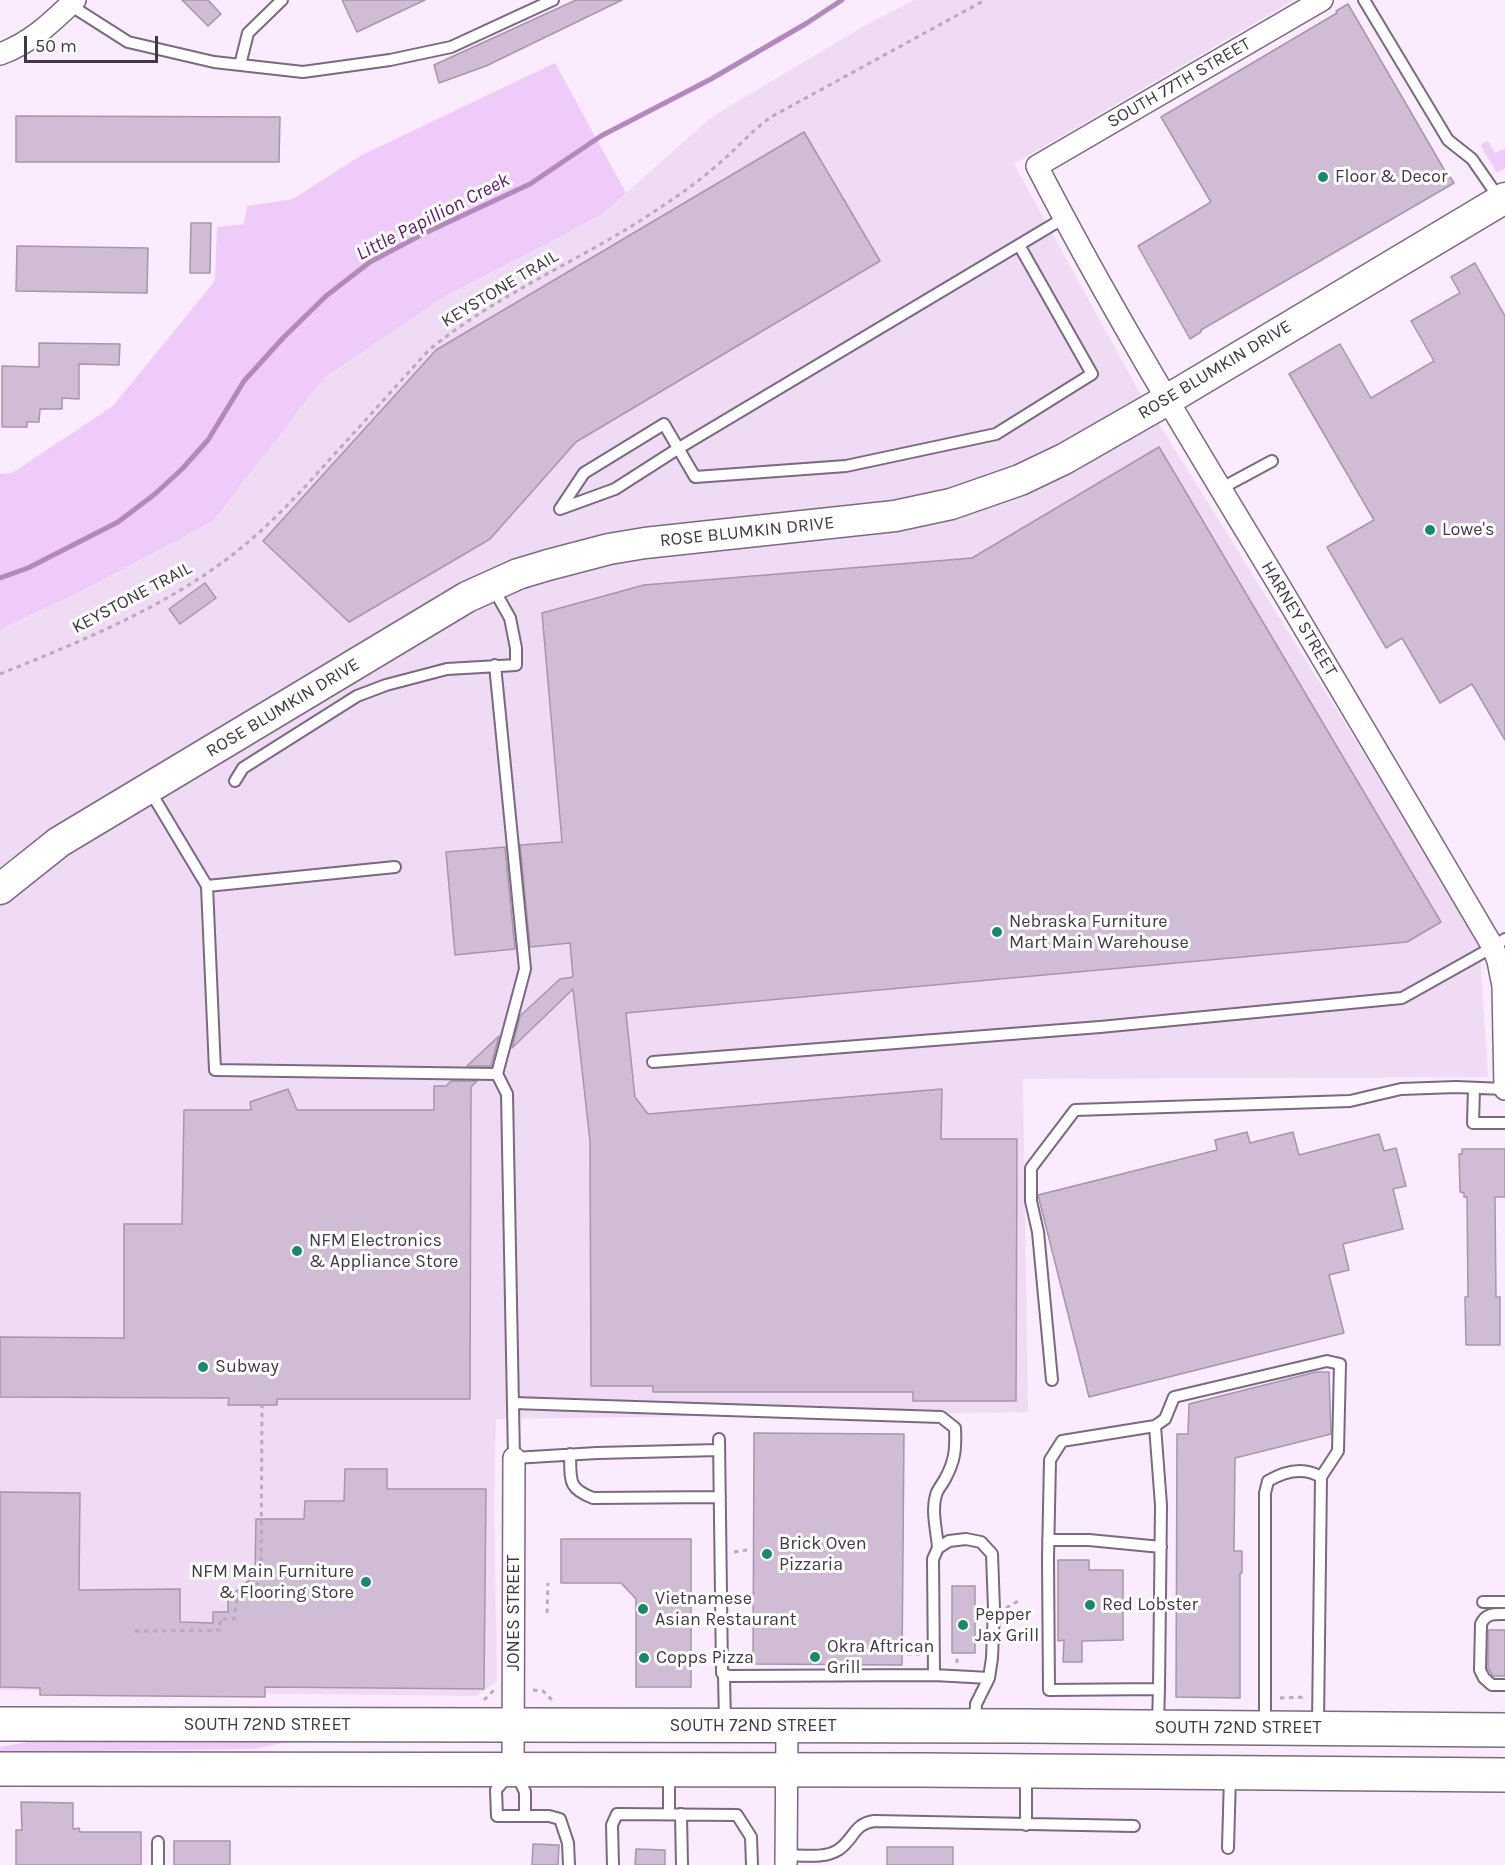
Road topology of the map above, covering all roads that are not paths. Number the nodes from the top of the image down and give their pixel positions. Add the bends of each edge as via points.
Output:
1 (282, 0) edge
2 (553, 0) edge
3 (1322, 0) edge
4 (1364, 0) edge
5 (73, 3) edge
6 (0, 54) edge
7 (240, 65) junction
8 (1036, 166) joint
9 (1503, 199) edge
10 (1064, 218) junction
11 (1019, 245) junction
12 (1167, 400) junction
13 (679, 448) junction
14 (1272, 462) dead end
15 (1221, 489) junction
16 (492, 586) junction
17 (495, 665) junction
18 (235, 781) dead end
19 (148, 789) junction
20 (395, 867) dead end
21 (207, 886) junction
22 (0, 889) edge
23 (1499, 943) edge
24 (653, 1062) dead end
25 (497, 1074) junction
26 (1474, 1088) junction
27 (1504, 1089) edge
28 (1505, 1123) edge
29 (1052, 1380) dead end
30 (513, 1403) junction
31 (1155, 1426) junction
32 (570, 1454) junction
33 (514, 1458) junction
34 (1321, 1477) junction
35 (720, 1497) junction
36 (1048, 1540) junction
37 (1161, 1547) junction
38 (938, 1548) junction
39 (1483, 1602) dead end
40 (1505, 1602) edge
41 (1505, 1614) edge
42 (724, 1675) junction
43 (934, 1675) junction
44 (989, 1678) junction
45 (1505, 1685) edge
46 (1159, 1689) junction
47 (0, 1724) edge
48 (513, 1725) junction
49 (725, 1726) junction
50 (787, 1726) junction
51 (975, 1727) junction
52 (1158, 1727) junction
53 (1265, 1728) junction
54 (1318, 1729) junction
55 (1505, 1730) edge
56 (0, 1769) edge
57 (513, 1769) junction
58 (669, 1769) junction
59 (786, 1770) junction
60 (1026, 1771) junction
61 (1230, 1773) junction
62 (1505, 1775) edge
63 (669, 1814) junction
64 (681, 1814) junction
65 (525, 1816) junction
66 (1026, 1825) junction
67 (1134, 1826) dead end
68 (158, 1842) dead end
69 (1228, 1848) dead end
70 (786, 1860) edge
71 (159, 1865) edge
72 (568, 1865) edge
73 (613, 1865) edge
74 (681, 1865) edge
75 (752, 1865) edge

1 - 7 lane via 248,33
2 - 7 lane via 451,47 390,60 303,72
3 - 8 street, SOUTH 77TH STREET
4 - 9 lane via 1448,140 1472,159
5 - 6 street via 32,39
5 - 7 lane via 128,42
8 - 10 street, HARNEY STREET
9 - 12 main road, ROSE BLUMKIN DRIVE
10 - 11 lane
10 - 12 street, HARNEY STREET
11 - 13 lane
11 - 13 lane via 1092,374 996,434 846,465 695,477
12 - 15 street, HARNEY STREET
12 - 16 main road, ROSE BLUMKIN DRIVE via 1028,477 951,504 870,520 609,549 518,574
13 - 13 lane via 664,424 584,473 560,509 615,489
14 - 15 lane
15 - 23 street, HARNEY STREET
16 - 17 lane via 510,618 516,648 516,665
16 - 19 main road, ROSE BLUMKIN DRIVE via 438,614
17 - 18 lane via 447,669 357,696 243,768
17 - 25 lane via 525,969
19 - 21 lane
19 - 22 main road, ROSE BLUMKIN DRIVE via 59,842
20 - 21 lane
21 - 25 lane via 215,1070
23 - 24 lane via 1402,998 1100,1027
23 - 27 street, HARNEY STREET
25 - 30 lane via 507,1094
26 - 27 lane
26 - 28 lane via 1473,1123
26 - 29 lane via 1401,1089 1350,1101 1075,1110 1031,1168 1031,1201 1038,1232
30 - 33 lane
30 - 38 lane via 940,1417 954,1428 956,1442 955,1457 936,1494
31 - 34 lane via 1165,1419 1174,1397 1327,1361 1340,1364 1338,1451
31 - 36 lane via 1062,1441 1050,1460
31 - 37 lane
32 - 33 lane
32 - 35 lane via 572,1484 580,1493 593,1498
32 - 35 lane via 719,1444
33 - 48 street, JONES STREET
34 - 53 lane via 1311,1471 1283,1472 1268,1481 1265,1493
34 - 54 lane
35 - 42 lane
36 - 37 lane
36 - 46 lane via 1049,1690
37 - 46 lane
38 - 43 lane via 933,1559
38 - 44 lane via 966,1539 981,1542 992,1554 994,1613
39 - 40 lane
41 - 45 lane via 1484,1617 1480,1670 1492,1685
42 - 43 lane
42 - 49 lane
43 - 44 lane
44 - 51 lane via 976,1704
46 - 52 lane
47 - 48 main road, SOUTH 72ND STREET
48 - 49 main road, SOUTH 72ND STREET
48 - 57 street, JONES STREET
49 - 50 main road, SOUTH 72ND STREET
50 - 51 main road, SOUTH 72ND STREET
50 - 59 street
51 - 52 main road, SOUTH 72ND STREET
52 - 53 main road, SOUTH 72ND STREET
53 - 54 main road, SOUTH 72ND STREET
54 - 55 main road, SOUTH 72ND STREET
56 - 57 main road
57 - 58 main road
57 - 65 lane via 525,1792
57 - 65 lane via 496,1790 497,1816
58 - 59 main road
58 - 63 lane
59 - 60 main road
59 - 70 street
60 - 61 main road
60 - 66 lane
61 - 62 main road
61 - 69 lane
63 - 64 lane
63 - 73 lane via 618,1814 612,1825
64 - 74 lane
64 - 75 lane via 737,1815 751,1837
65 - 72 lane via 560,1819 568,1843
66 - 67 lane
66 - 70 lane via 866,1822 839,1850
68 - 71 lane

